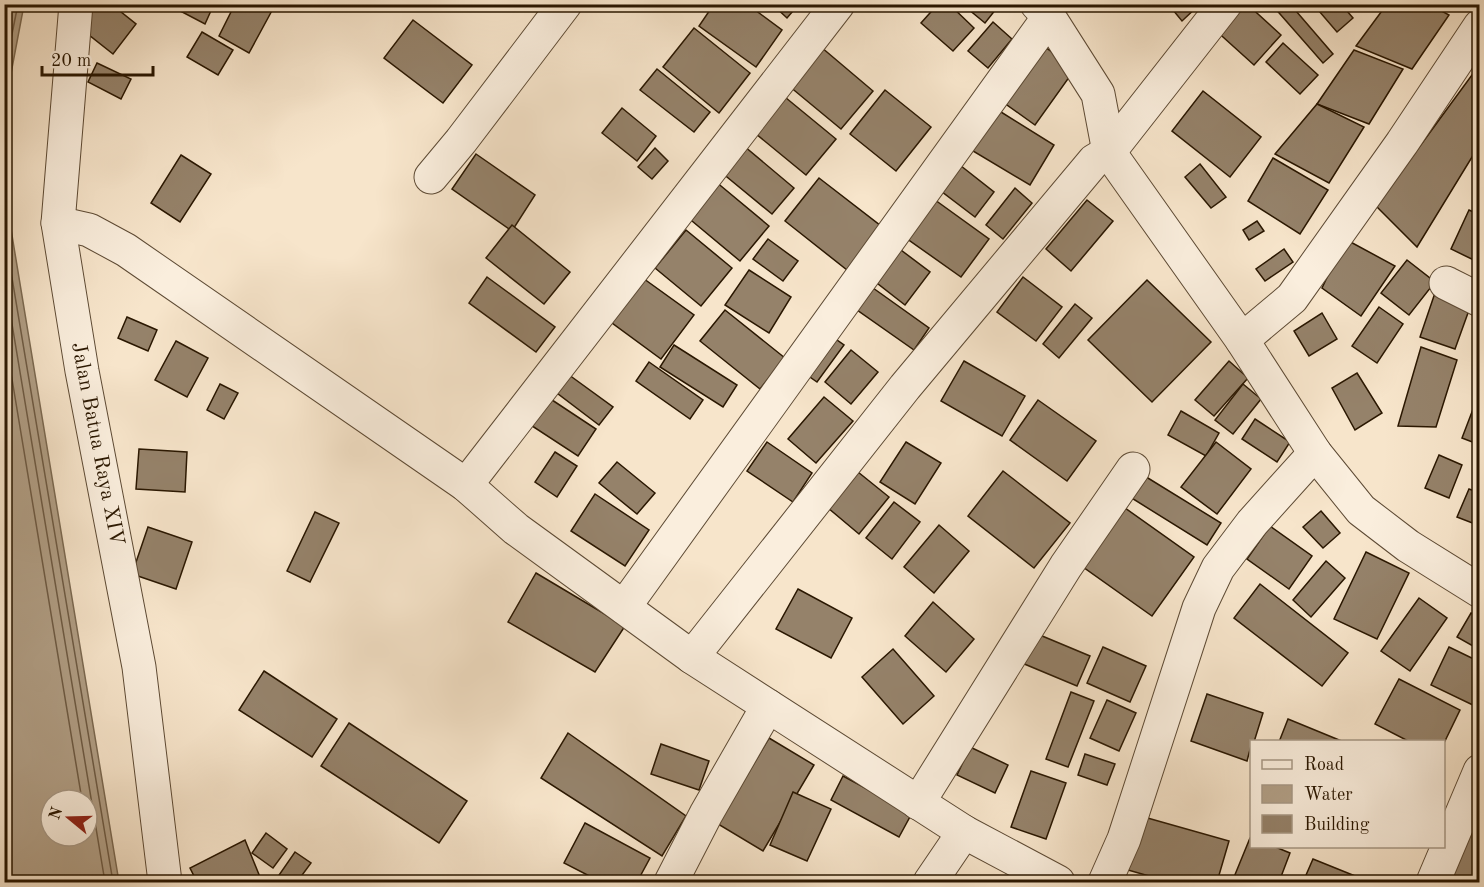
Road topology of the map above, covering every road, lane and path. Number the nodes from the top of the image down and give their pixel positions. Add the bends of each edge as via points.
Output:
1 (76, 4) edge
2 (565, 4) edge
3 (838, 4) edge
4 (1226, 4) edge
5 (1043, 11) edge
6 (1479, 26) edge
7 (1109, 152) junction
8 (431, 177) dead end
9 (58, 223) junction
10 (1446, 283) dead end
11 (1479, 300) edge
12 (1242, 340) junction
13 (1315, 453) junction
14 (1133, 469) dead end
15 (466, 485) junction
16 (1479, 591) edge
17 (624, 607) junction
18 (692, 657) junction
19 (768, 706) junction
20 (1478, 778) edge
21 (918, 803) junction
22 (964, 832) junction
23 (165, 882) edge
24 (671, 882) edge
25 (930, 882) edge
26 (1058, 882) edge
27 (1105, 882) edge
28 (1433, 882) edge

1 - 9 street, Jalan Batua Raya XIV
2 - 8 street
3 - 15 street
4 - 7 street
5 - 7 street via 1098,94
5 - 17 street
6 - 12 street via 1292,298
7 - 12 street
7 - 18 street via 1094,161 905,387
9 - 15 street via 88,230 126,250
9 - 23 street, Jalan Batua Raya XIV via 139,667
10 - 11 street
12 - 13 street
13 - 16 street via 1361,510 1408,546
13 - 27 street via 1252,523 1218,568 1199,608 1124,839
14 - 21 street via 1066,566
15 - 17 street via 516,529
17 - 18 street
18 - 19 street
19 - 21 street
19 - 24 street via 705,814
20 - 28 street
21 - 22 street
22 - 25 street
22 - 26 street

